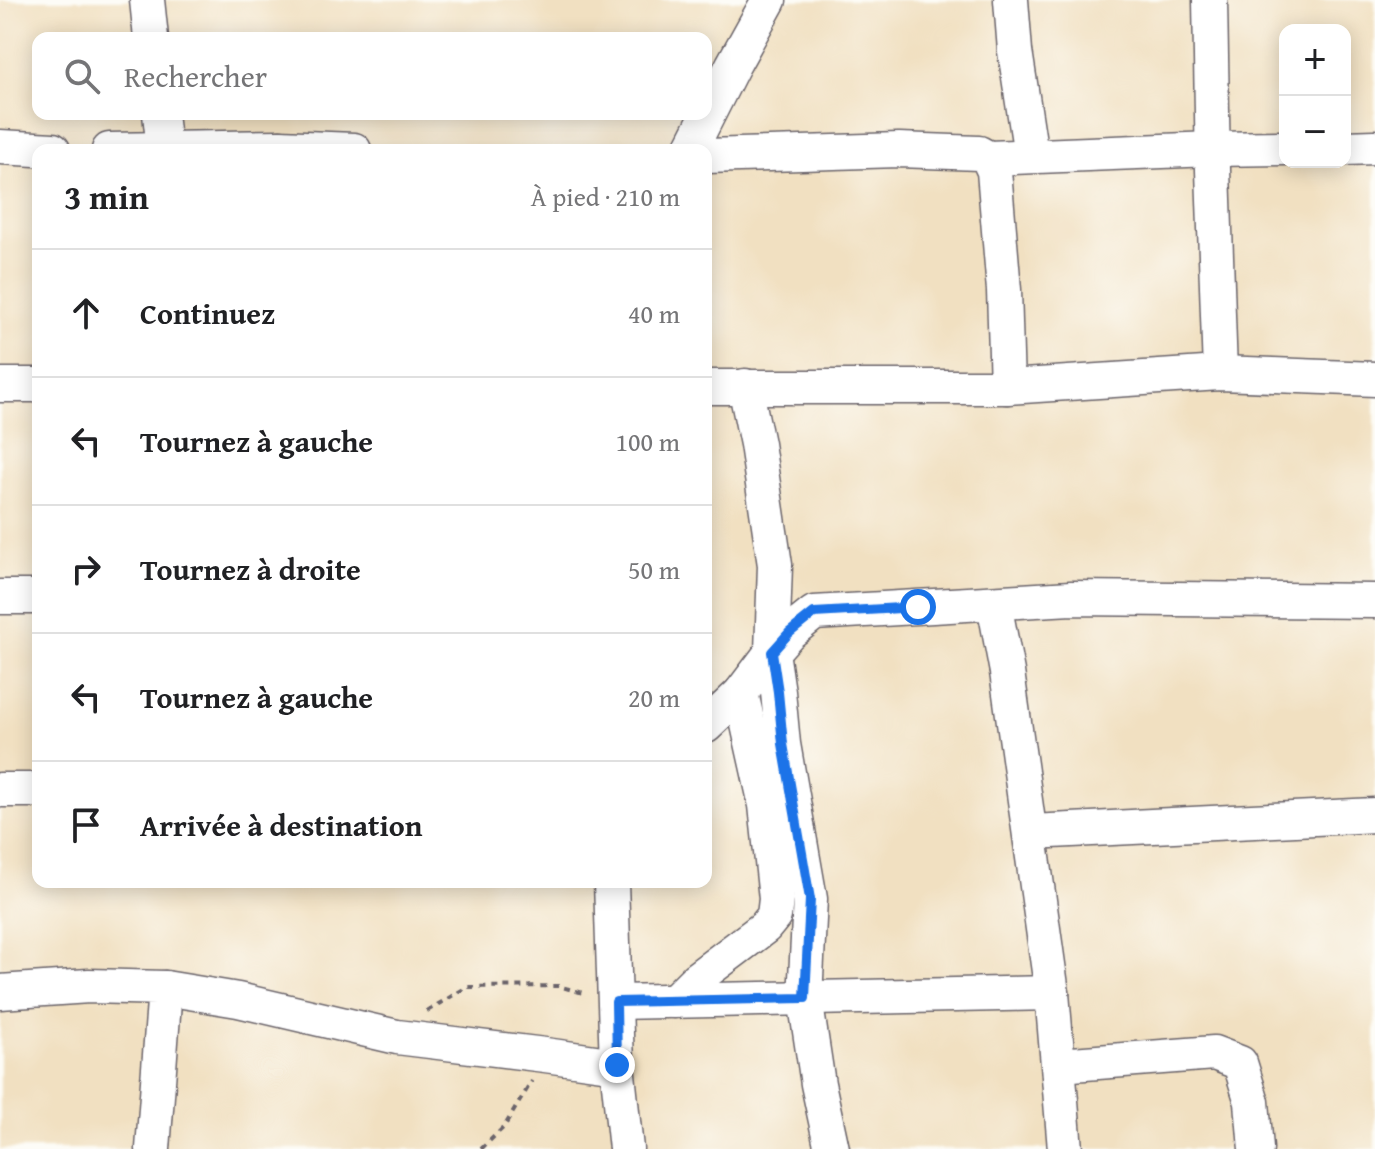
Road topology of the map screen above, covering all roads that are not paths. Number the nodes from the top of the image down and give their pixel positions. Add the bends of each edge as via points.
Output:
1 (147, 0) edge
2 (769, 0) edge
3 (1011, 0) edge
4 (1210, 0) edge
5 (150, 32) edge
6 (712, 107) edge
7 (161, 120) edge
8 (705, 120) edge
9 (163, 144) edge
10 (693, 144) edge
11 (0, 147) edge
12 (1375, 147) edge
13 (1279, 148) edge
14 (1351, 148) edge
15 (32, 149) edge
16 (1212, 149) junction
17 (1031, 155) junction
18 (712, 156) edge
19 (988, 158) junction
20 (1220, 373) junction
21 (1375, 379) edge
22 (0, 385) edge
23 (32, 385) edge
24 (745, 386) junction
25 (712, 387) edge
26 (1007, 387) junction
27 (0, 597) edge
28 (32, 597) edge
29 (1375, 601) edge
30 (994, 603) junction
31 (772, 652) junction
32 (741, 693) junction
33 (712, 720) edge
34 (0, 790) edge
35 (32, 790) edge
36 (1375, 815) edge
37 (1031, 832) junction
38 (611, 888) edge
39 (165, 988) junction
40 (0, 992) edge
41 (1052, 993) junction
42 (805, 998) junction
43 (674, 1001) junction
44 (616, 1002) junction
45 (617, 1065) junction
46 (1059, 1065) junction
47 (153, 1149) edge
48 (626, 1149) edge
49 (832, 1149) edge
50 (1065, 1149) edge
51 (1256, 1149) edge

1 - 5 street
2 - 6 street
3 - 17 street
4 - 16 street
7 - 9 street
8 - 10 street
11 - 15 street
12 - 14 street
13 - 16 street
16 - 17 street
16 - 20 street
17 - 19 street
18 - 19 street via 899,150 979,153
19 - 26 street via 994,171 1003,275
20 - 21 street
20 - 26 street
22 - 23 street
24 - 25 street
24 - 26 street
24 - 31 street via 775,565
27 - 28 street
29 - 30 street via 1071,598
30 - 31 street via 814,613
30 - 37 street
31 - 32 street
31 - 42 street via 810,899
32 - 33 street
32 - 43 street via 766,805 774,916
34 - 35 street
36 - 37 street
37 - 41 street
38 - 44 street
39 - 40 street
39 - 45 street via 397,1037
39 - 47 street
41 - 42 street
41 - 46 street
42 - 43 street
42 - 49 street
43 - 44 street
44 - 45 street
45 - 48 street
46 - 50 street
46 - 51 street via 1214,1053 1240,1063 1252,1102

